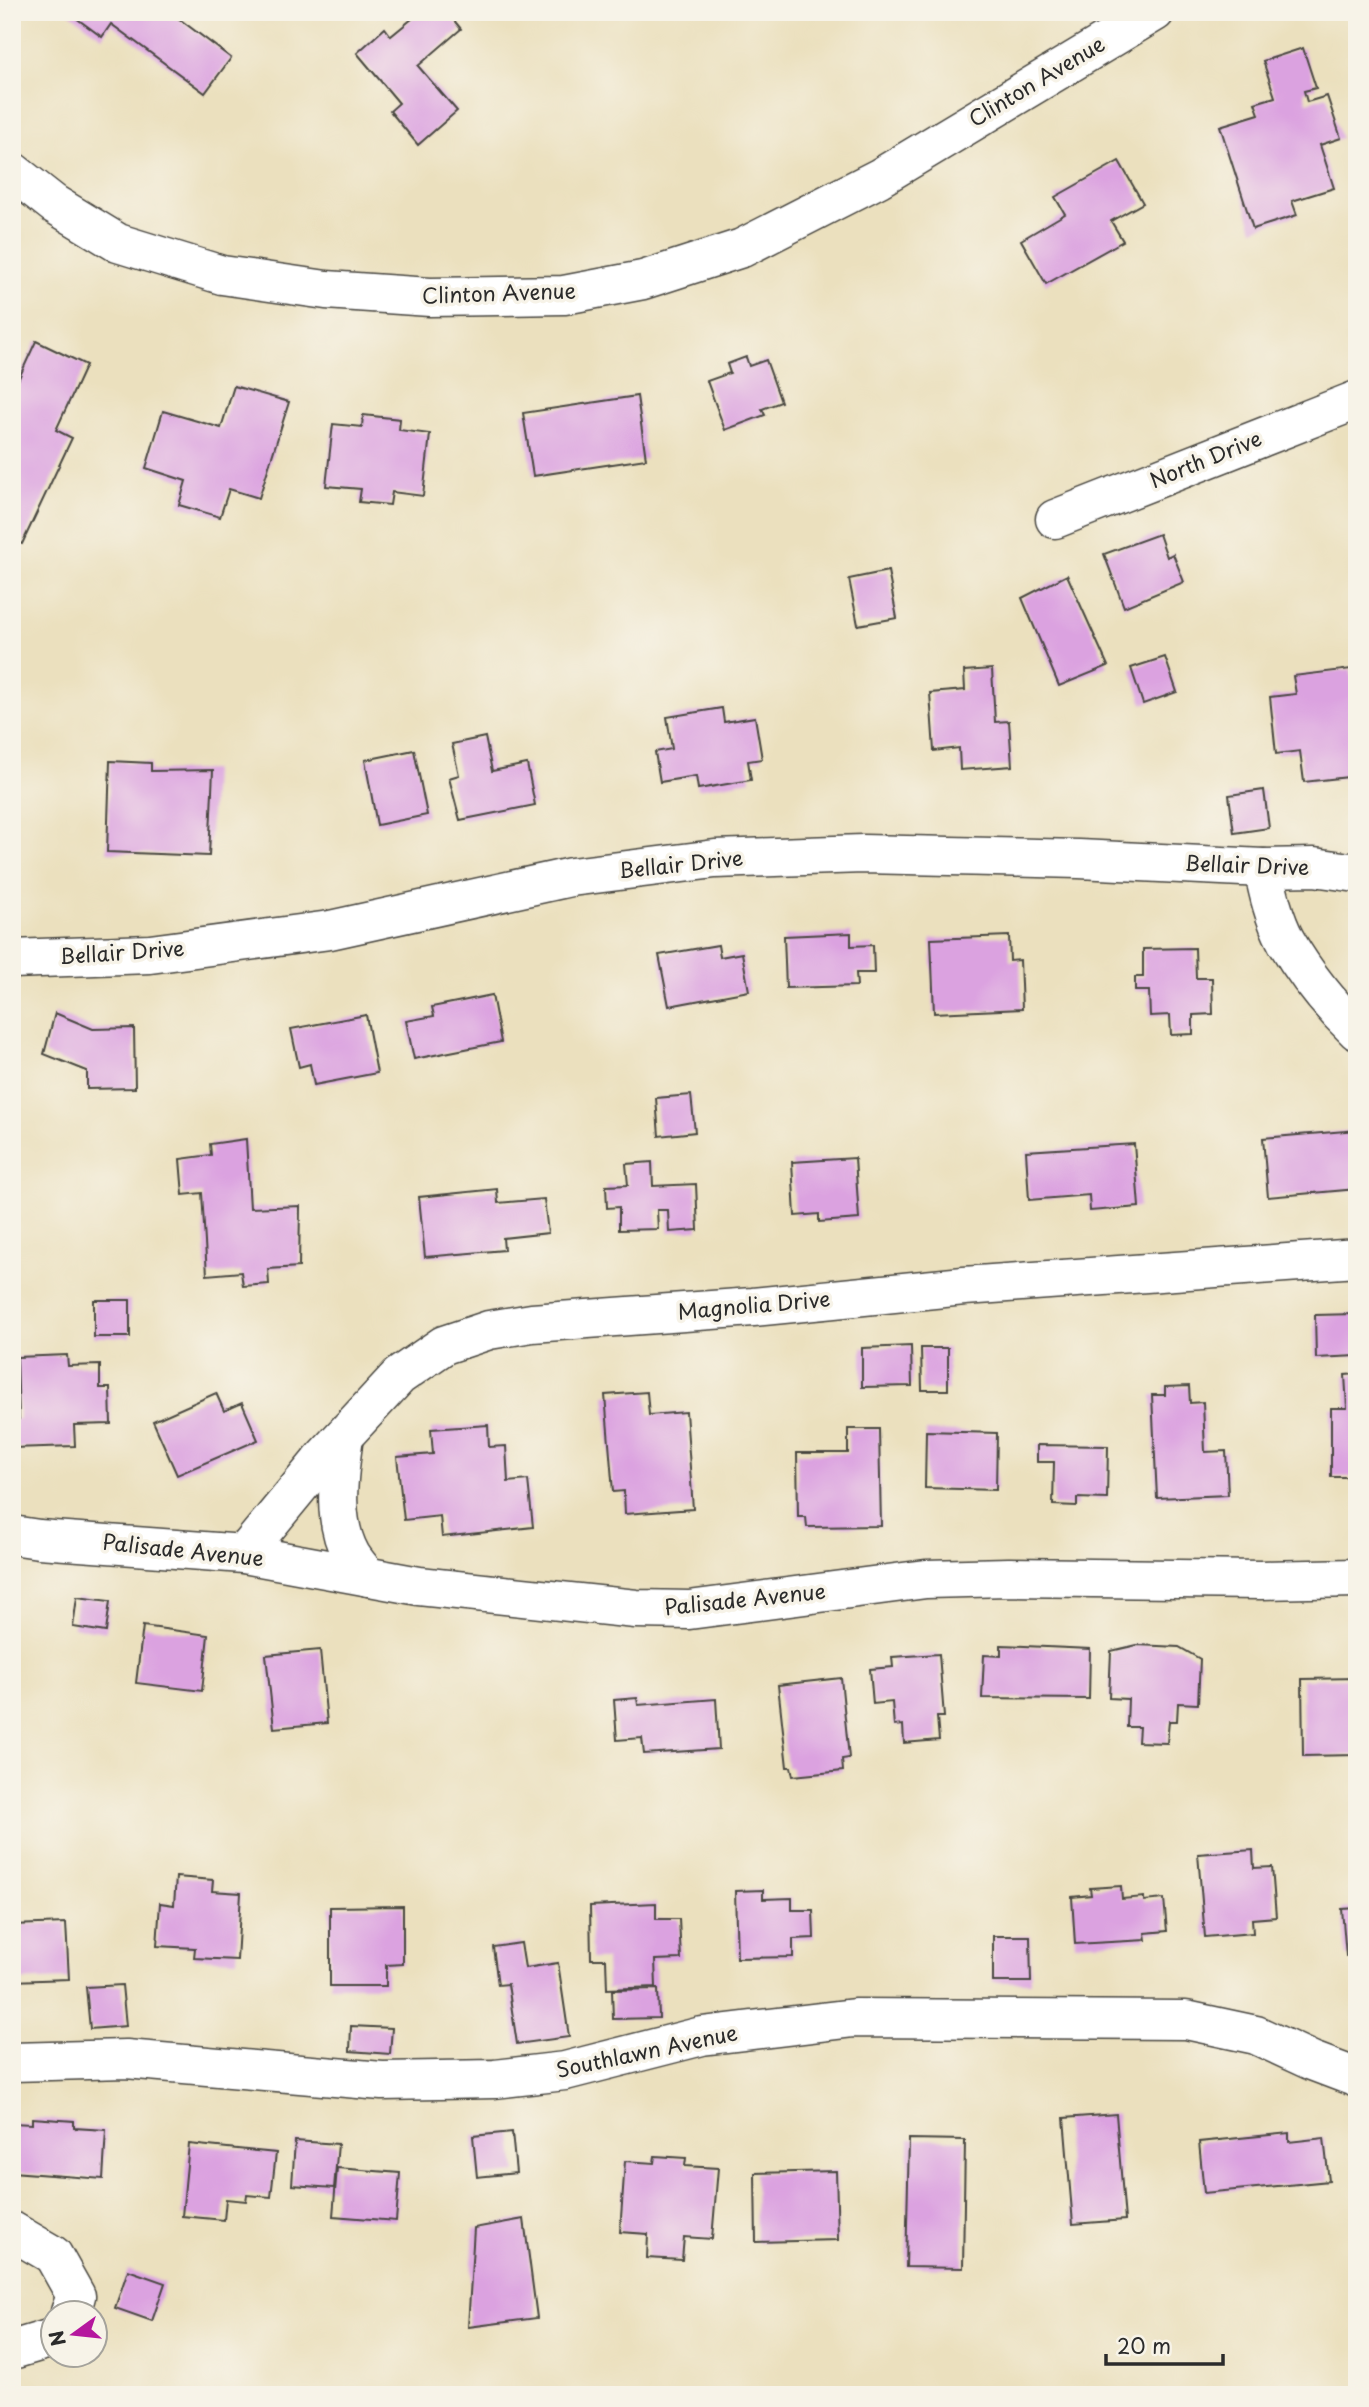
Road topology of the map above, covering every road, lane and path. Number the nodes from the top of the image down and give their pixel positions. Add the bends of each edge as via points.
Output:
1 (1155, 12) edge
2 (12, 171) edge
3 (1357, 400) edge
4 (1055, 519) dead end
5 (1263, 868) junction
6 (1357, 873) edge
7 (12, 959) edge
8 (1357, 1031) edge
9 (1357, 1258) edge
10 (344, 1436) junction
11 (12, 1535) edge
12 (244, 1555) junction
13 (368, 1577) junction
14 (1357, 1578) edge
15 (12, 2062) edge
16 (1357, 2078) edge
17 (12, 2231) edge
18 (75, 2298) edge
19 (38, 2342) edge
20 (12, 2350) edge

1 - 2 street, Clinton Avenue via 879,178 742,248 643,281 564,295 430,297 327,290 222,275 118,243 54,204
3 - 4 street, North Drive
5 - 6 street, Bellair Drive via 1314,867
5 - 7 street, Bellair Drive via 863,854 715,859 571,877 330,930 150,954
5 - 8 street via 1286,940 1333,1008
9 - 10 street, Magnolia Drive via 964,1286 500,1328 444,1345 399,1376
10 - 12 street, Magnolia Drive
10 - 13 street via 339,1515 350,1553
11 - 12 street, Palisade Avenue
12 - 13 street, Palisade Avenue
13 - 14 street, Palisade Avenue via 520,1599 689,1610 926,1579
15 - 16 street, Southlawn Avenue via 126,2059 382,2081 495,2079 565,2071 702,2036 854,2018 1186,2020 1256,2035
17 - 18 street via 53,2255
19 - 20 street

